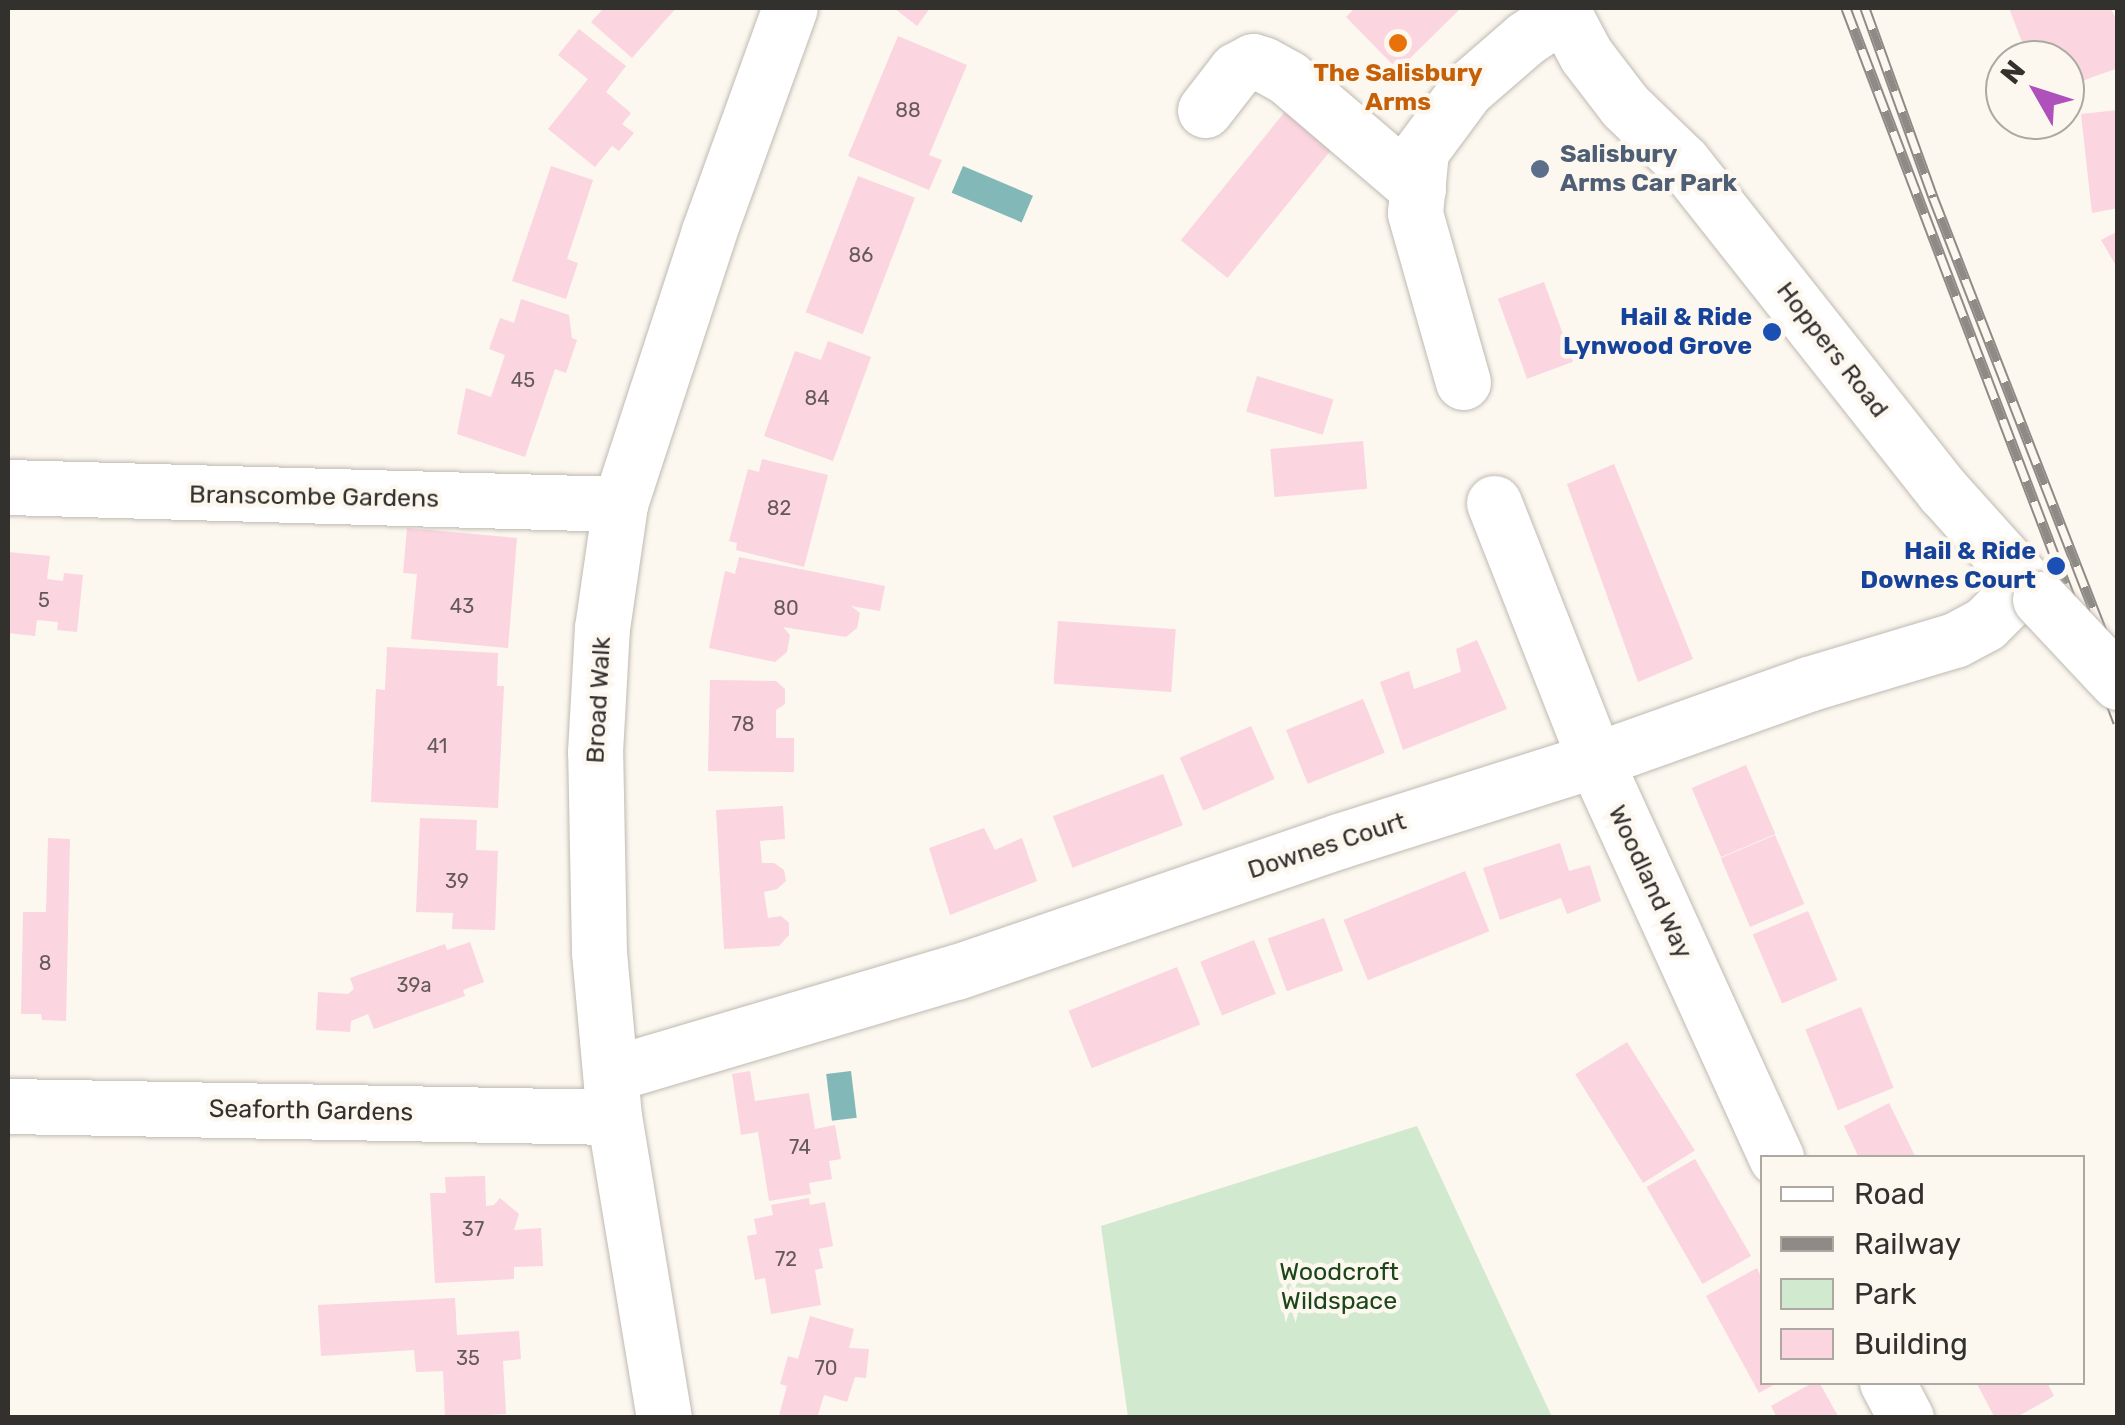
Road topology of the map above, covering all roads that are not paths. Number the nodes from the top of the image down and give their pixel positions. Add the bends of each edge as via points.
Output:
1 (790, 8) edge
2 (1563, 10) edge
3 (1205, 110) dead end
4 (1418, 189) junction
5 (1463, 382) dead end
6 (8, 488) edge
7 (1494, 503) dead end
8 (620, 504) junction
9 (2032, 592) junction
10 (2118, 682) edge
11 (1595, 760) junction
12 (612, 1095) junction
13 (8, 1106) edge
14 (1775, 1155) edge
15 (1890, 1385) edge
16 (664, 1418) edge
17 (1906, 1418) edge

1 - 8 street, Broad Walk
2 - 4 street via 1466,90 1438,123 1422,151
2 - 9 street, Hoppers Road via 1586,55 1625,106 1683,162 1944,492
3 - 4 street via 1236,70 1252,61 1262,64 1288,78
4 - 5 street via 1415,212
6 - 8 street, Branscombe Gardens
7 - 11 street, Woodland Way
8 - 12 street, Broad Walk via 602,628 596,752 599,952
9 - 10 street, Hoppers Road, bridge
9 - 11 street, Downes Court via 1955,640
11 - 12 street, Downes Court via 956,972
11 - 14 street, Woodland Way
12 - 13 street, Seaforth Gardens
12 - 16 street, Broad Walk
15 - 17 street

